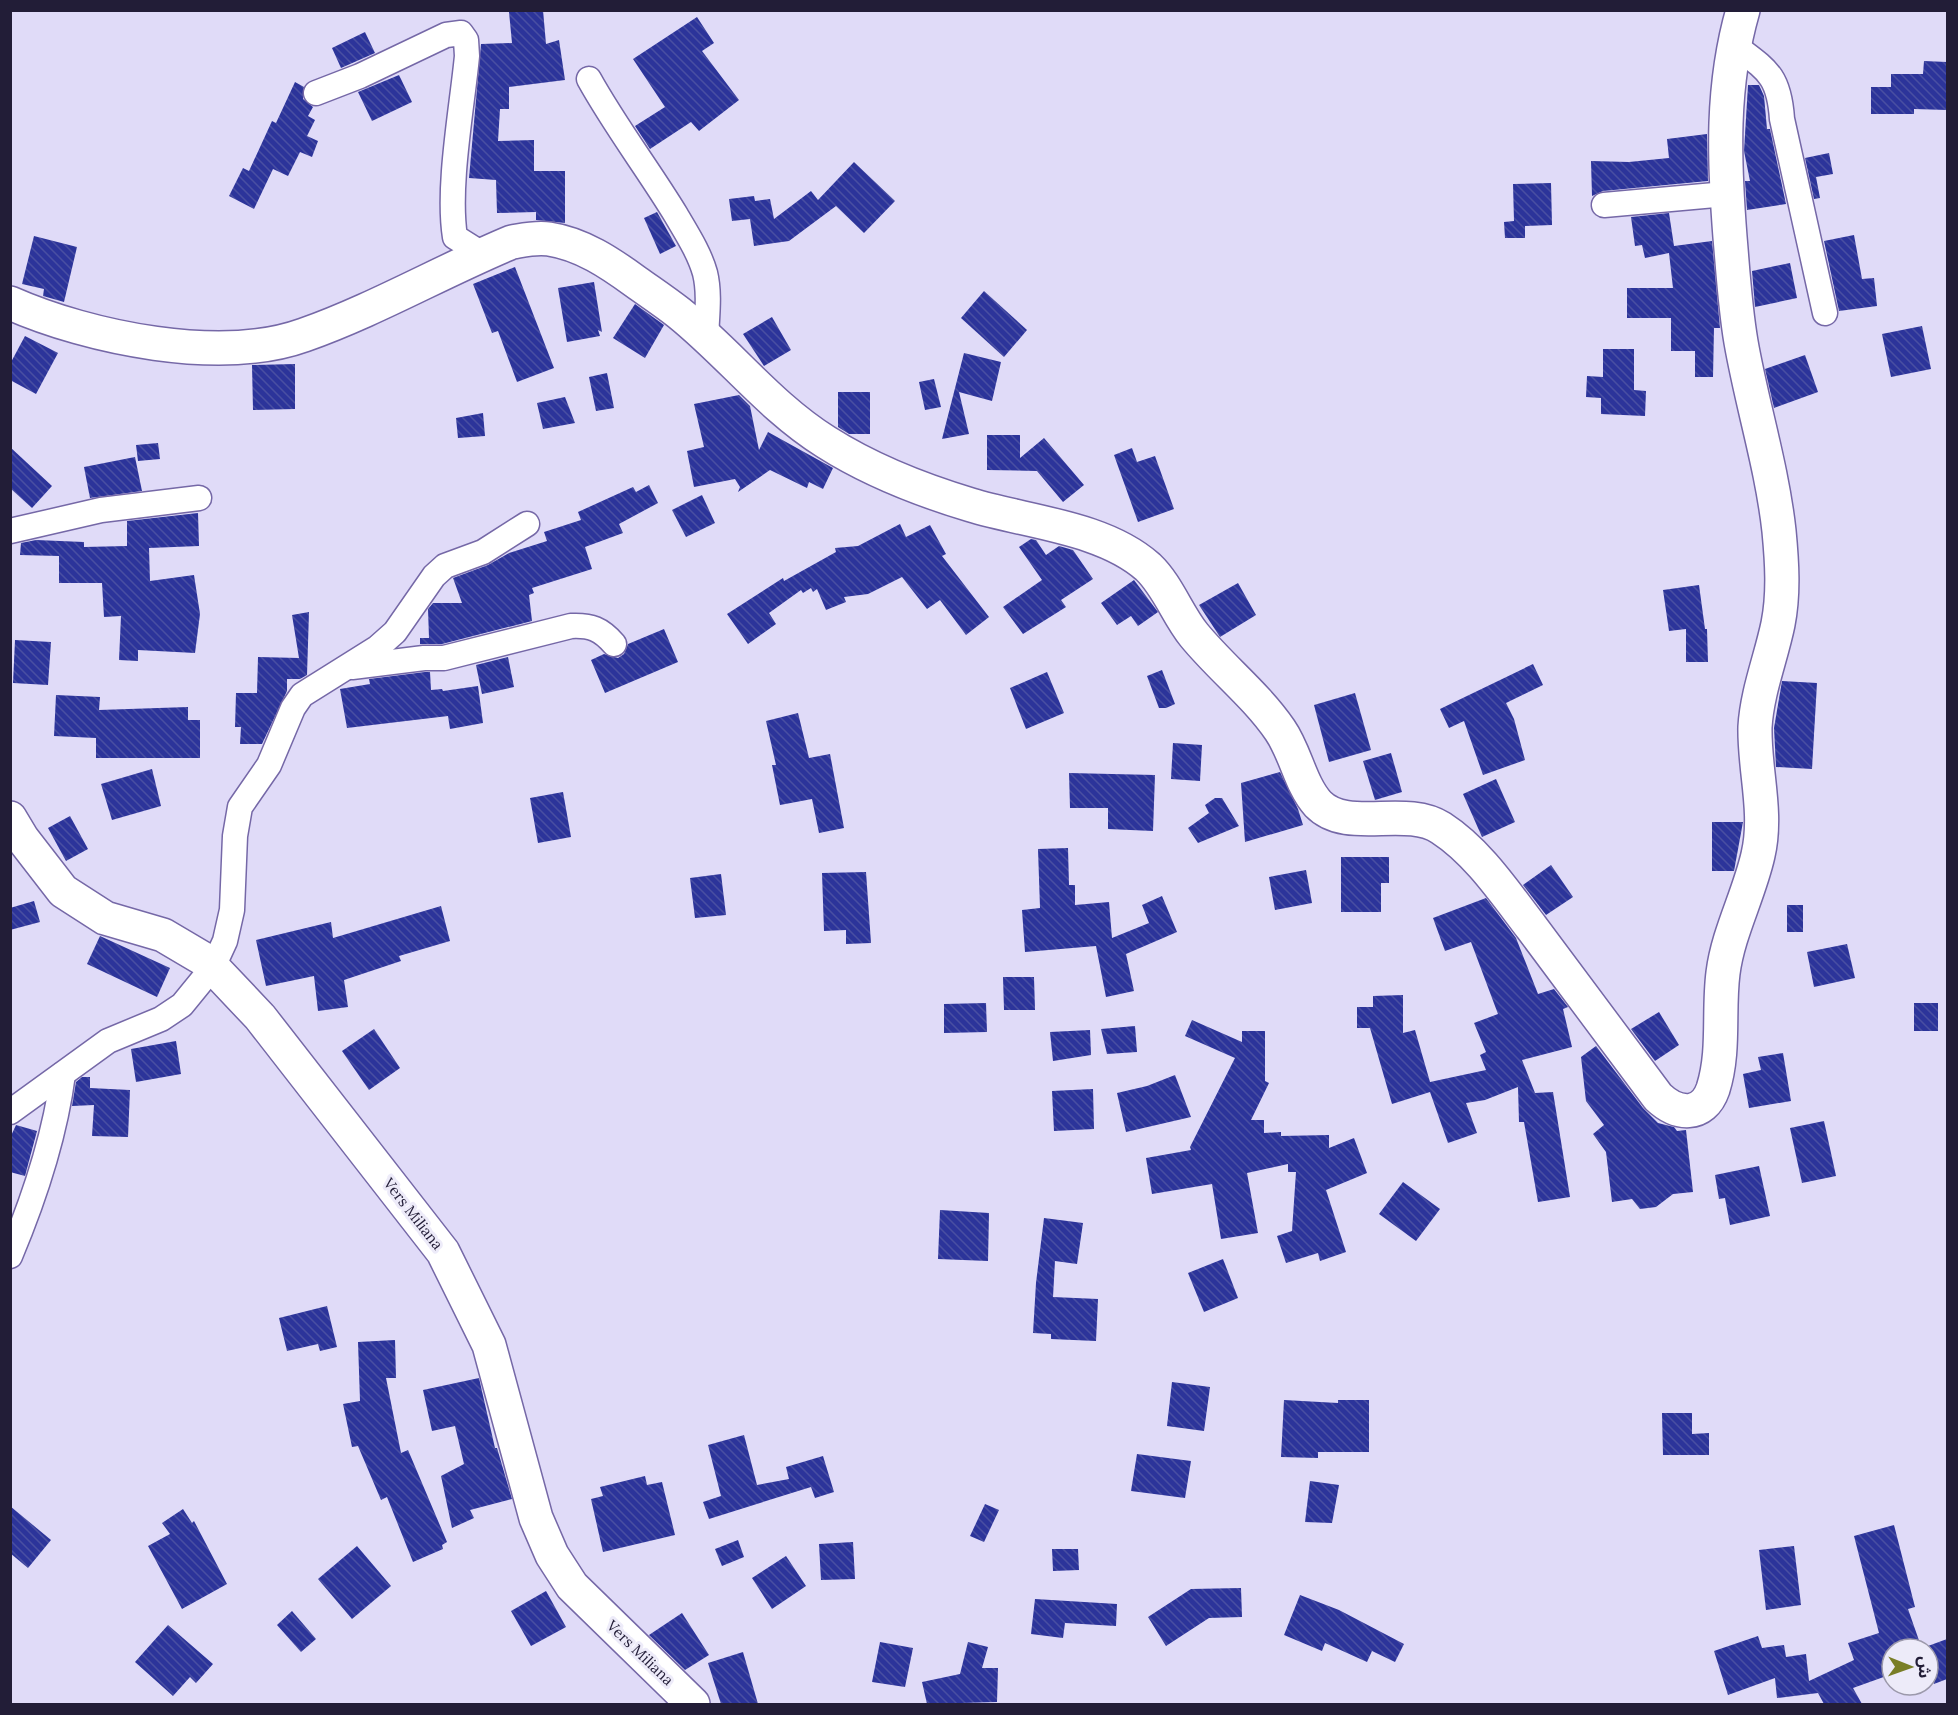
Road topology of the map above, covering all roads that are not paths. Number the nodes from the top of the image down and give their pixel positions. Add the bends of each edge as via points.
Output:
1 (1738, 23) edge
2 (589, 79) dead end
3 (316, 93) dead end
4 (1726, 194) junction
5 (1604, 205) dead end
6 (482, 254) junction
7 (10, 303) edge
8 (1825, 313) dead end
9 (706, 337) junction
10 (200, 498) dead end
11 (527, 524) dead end
12 (10, 531) edge
13 (614, 644) dead end
14 (345, 668) junction
15 (10, 818) edge
16 (213, 967) junction
17 (63, 1074) junction
18 (10, 1112) edge
19 (10, 1256) edge
20 (693, 1704) edge

1 - 4 main road via 1724,121
1 - 8 street via 1780,94 1782,119
2 - 9 street via 698,252 708,296
3 - 6 street via 446,35 461,33 466,40 467,56 453,225 455,237
4 - 5 street
4 - 9 main road via 1741,340 1772,487 1782,576 1779,622 1755,729 1762,799 1759,855 1723,971 1717,1076 1710,1097 1692,1112 1669,1107 1658,1097 1468,850 1427,820 1353,818 1333,814 1320,806 1272,718 1192,633 1166,589 1147,567 1104,542 1065,528 973,506 862,462 796,422
6 - 7 main road via 303,336 260,346 171,345 50,320
6 - 9 main road via 534,238 552,239 585,250 612,264
10 - 12 street via 101,510
11 - 14 street via 483,552 445,566 395,632
13 - 14 street via 589,625 571,626 444,658
14 - 16 street via 302,694 268,765 240,807 232,910 225,941
15 - 16 main road, Vers Miliana via 63,891 105,918 163,935
16 - 17 street via 182,1005 161,1019 108,1041
16 - 20 main road, Vers Miliana via 260,1017 443,1252 489,1345 537,1518 552,1555 572,1586
17 - 18 street
17 - 19 street via 48,1145

